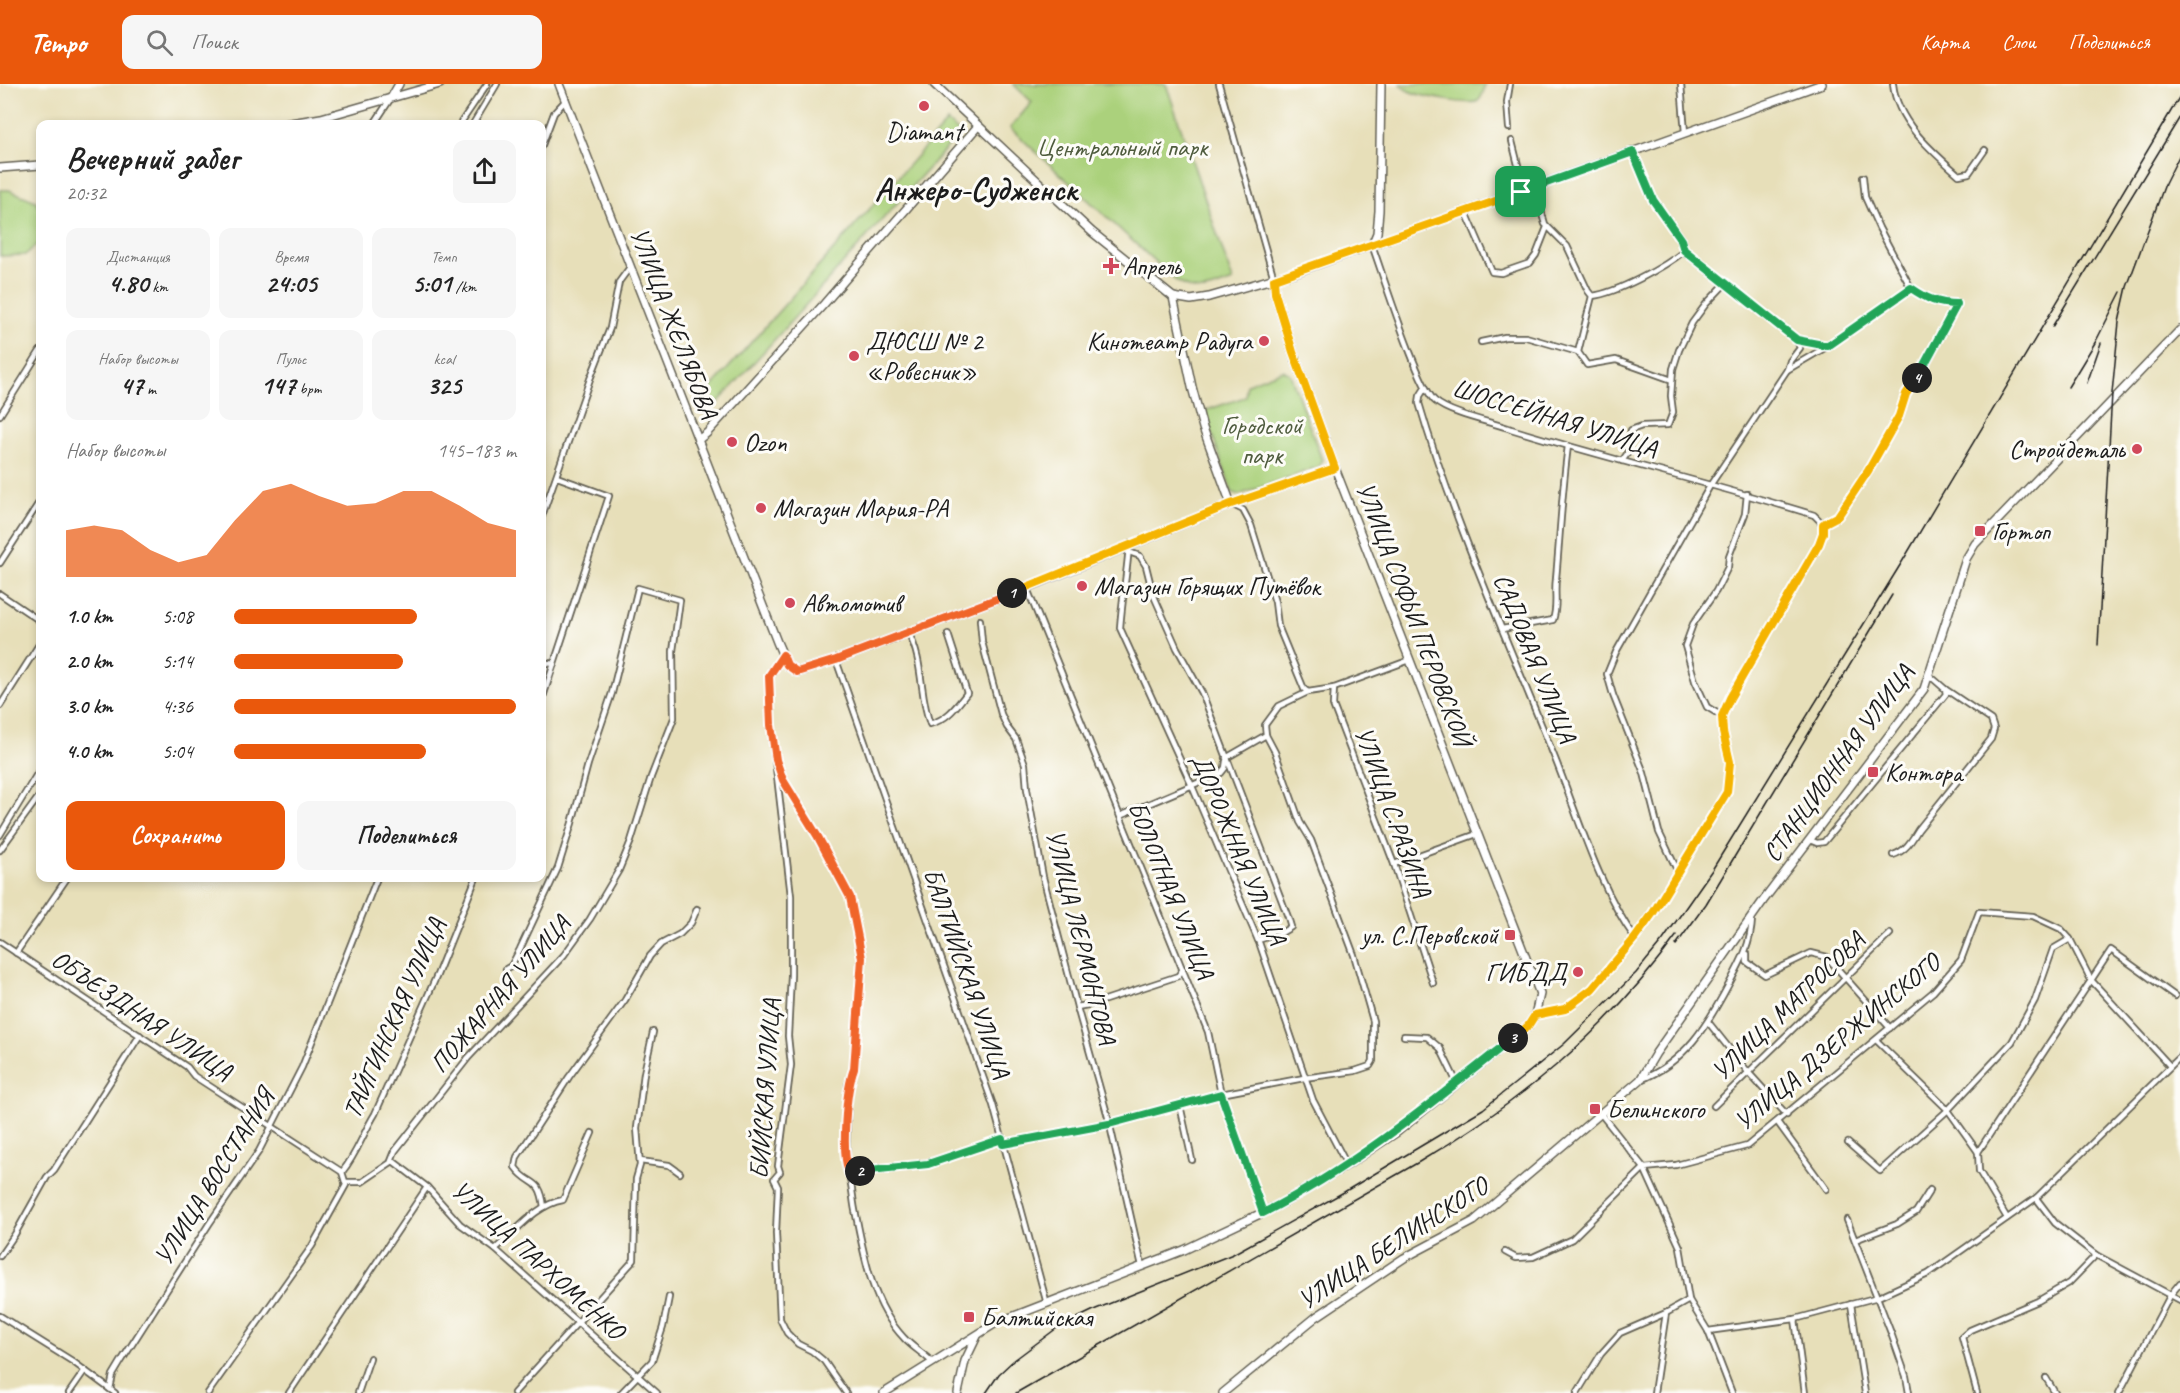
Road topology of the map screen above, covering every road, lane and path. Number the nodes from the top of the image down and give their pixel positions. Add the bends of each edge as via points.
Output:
1 (399, 84) edge
2 (440, 84) edge
3 (487, 84) edge
4 (497, 84) edge
5 (559, 84) edge
6 (934, 84) edge
7 (1220, 84) edge
8 (1381, 84) edge
9 (1510, 84) edge
10 (1681, 84) edge
11 (1822, 84) edge
12 (1893, 84) edge
13 (391, 98) junction
14 (566, 100) junction
15 (309, 120) edge
16 (377, 120) edge
17 (463, 120) edge
18 (475, 120) edge
19 (978, 126) junction
20 (1509, 128) dead end
21 (1685, 133) junction
22 (546, 134) edge
23 (1512, 141) dead end
24 (1985, 150) dead end
25 (1633, 152) junction
26 (36, 165) edge
27 (0, 168) edge
28 (1863, 177) dead end
29 (1534, 187) junction
30 (1521, 192) junction
31 (1466, 212) junction
32 (1547, 227) junction
33 (1372, 245) junction
34 (1684, 250) junction
35 (630, 267) junction
36 (1274, 279) junction
37 (1725, 284) junction
38 (1911, 288) junction
39 (1592, 296) junction
40 (1173, 297) junction
41 (2180, 330) edge
42 (1797, 340) junction
43 (1481, 342) dead end
44 (1828, 346) junction
45 (1578, 352) junction
46 (36, 357) edge
47 (1787, 370) junction
48 (1672, 380) junction
49 (1425, 387) junction
50 (0, 415) edge
51 (698, 440) junction
52 (1568, 447) junction
53 (1622, 460) junction
54 (1335, 468) junction
55 (557, 477) junction
56 (1711, 484) junction
57 (1747, 494) junction
58 (546, 501) edge
59 (1231, 504) junction
60 (36, 507) edge
61 (1823, 524) junction
62 (1129, 549) junction
63 (0, 562) edge
64 (1026, 586) junction
65 (0, 594) edge
66 (36, 618) edge
67 (980, 620) dead end
68 (1502, 629) junction
69 (908, 632) junction
70 (948, 634) dead end
71 (36, 649) edge
72 (783, 655) junction
73 (836, 660) junction
74 (1410, 660) junction
75 (546, 663) edge
76 (554, 664) junction
77 (1929, 675) junction
78 (546, 688) edge
79 (1334, 688) junction
80 (1945, 689) junction
81 (1308, 692) junction
82 (0, 706) edge
83 (1722, 716) junction
84 (1266, 735) junction
85 (1226, 758) junction
86 (776, 760) junction
87 (36, 776) edge
88 (1192, 786) junction
89 (36, 800) edge
90 (1119, 816) junction
91 (1477, 834) junction
92 (0, 835) edge
93 (1810, 840) junction
94 (0, 850) edge
95 (1893, 855) dead end
96 (1394, 864) junction
97 (1678, 872) junction
98 (64, 882) edge
99 (375, 882) edge
100 (474, 882) edge
101 (697, 909) dead end
102 (1752, 919) junction
103 (1890, 934) dead end
104 (1635, 938) junction
105 (2070, 939) junction
106 (1258, 940) junction
107 (0, 942) edge
108 (1746, 951) junction
109 (16, 953) junction
110 (506, 969) dead end
111 (1183, 969) junction
112 (1844, 978) junction
113 (2091, 980) junction
114 (1433, 982) dead end
115 (2175, 996) dead end
116 (1077, 1007) junction
117 (1535, 1015) junction
118 (1709, 1023) junction
119 (1890, 1029) junction
120 (653, 1032) dead end
121 (140, 1035) junction
122 (1404, 1036) dead end
123 (1876, 1040) junction
124 (2180, 1057) edge
125 (2170, 1066) junction
126 (1748, 1072) junction
127 (1304, 1078) junction
128 (1638, 1082) junction
129 (1457, 1083) junction
130 (1221, 1094) junction
131 (1180, 1105) junction
132 (1714, 1106) dead end
133 (1948, 1110) junction
134 (1601, 1114) junction
135 (1786, 1115) junction
136 (1778, 1123) junction
137 (1109, 1124) junction
138 (273, 1126) junction
139 (592, 1133) dead end
140 (1003, 1142) junction
141 (1848, 1143) dead end
142 (1978, 1152) junction
143 (1192, 1160) dead end
144 (392, 1161) junction
145 (640, 1161) junction
146 (1347, 1165) junction
147 (1644, 1168) junction
148 (342, 1172) junction
149 (680, 1173) dead end
150 (849, 1173) junction
151 (345, 1183) junction
152 (427, 1187) junction
153 (1826, 1189) dead end
154 (1930, 1191) dead end
155 (2036, 1198) junction
156 (544, 1207) junction
157 (1263, 1213) junction
158 (2007, 1218) junction
159 (1847, 1220) dead end
160 (1855, 1240) junction
161 (495, 1249) junction
162 (1506, 1252) dead end
163 (0, 1256) edge
164 (2096, 1256) junction
165 (1142, 1266) junction
166 (2180, 1283) edge
167 (2171, 1294) junction
168 (669, 1297) dead end
169 (1878, 1297) junction
170 (1689, 1300) junction
171 (2180, 1300) edge
172 (1047, 1304) junction
173 (1851, 1304) junction
174 (1666, 1313) junction
175 (0, 1316) edge
176 (1795, 1318) junction
177 (578, 1322) junction
178 (1708, 1331) junction
179 (977, 1336) junction
180 (370, 1358) dead end
181 (932, 1362) junction
182 (85, 1370) junction
183 (113, 1375) junction
184 (637, 1375) junction
185 (2046, 1378) dead end
186 (102, 1382) junction
187 (110, 1389) junction
188 (1228, 1392) edge
189 (69, 1393) edge
190 (115, 1393) edge
191 (208, 1393) edge
192 (289, 1393) edge
193 (358, 1393) edge
194 (514, 1393) edge
195 (621, 1393) edge
196 (657, 1393) edge
197 (846, 1393) edge
198 (884, 1393) edge
199 (958, 1393) edge
200 (1577, 1393) edge
201 (1654, 1393) edge
202 (1732, 1393) edge
203 (1804, 1393) edge
204 (1865, 1393) edge
205 (1909, 1393) edge
206 (1977, 1393) edge
207 (2055, 1393) edge
208 (2119, 1393) edge

1 - 13 main road
2 - 13 main road
3 - 17 street
4 - 18 street
5 - 14 main road, УЛИЦА ЖЕЛЯБОВА
6 - 19 main road
7 - 36 street, УЛИЦА СОФЬИ ПЕРОВСКОЙ
8 - 33 main road via 1379,211
9 - 20 street
10 - 21 street
11 - 21 main road
12 - 24 street via 1894,98 1906,119 1931,150 1959,175 1969,173
13 - 15 main road
13 - 16 street
14 - 22 street via 554,113
14 - 35 main road, УЛИЦА ЖЕЛЯБОВА
19 - 40 main road via 1092,232
19 - 51 main road via 824,304
21 - 25 main road
23 - 30 street
25 - 29 main road
25 - 34 street via 1653,200
26 - 27 main road
28 - 38 street via 1865,197
29 - 30 main road
29 - 32 street
30 - 31 main road
31 - 32 street via 1492,272 1501,273 1530,263
31 - 33 main road
32 - 39 street via 1567,246
33 - 36 main road
33 - 49 street, ШОССЕЙНАЯ УЛИЦА
34 - 37 street
34 - 39 street via 1656,269 1605,294
35 - 51 main road, УЛИЦА ЖЕЛЯБОВА
35 - 55 street via 619,282 610,328
36 - 40 main road via 1191,300
36 - 54 main road, УЛИЦА СОФЬИ ПЕРОВСКОЙ via 1293,352
37 - 42 street
37 - 48 street via 1692,323 1679,350
38 - 44 street
38 - 61 street via 1929,300 1957,304 1868,471 1838,516
39 - 45 street
40 - 59 main road via 1203,428
41 - 77 main road, СТАНЦИОННАЯ УЛИЦА via 1975,544 1966,559
42 - 44 street
42 - 47 street via 1800,348
43 - 45 street via 1526,337
44 - 47 street
45 - 48 street via 1587,365 1616,360
46 - 50 street
47 - 56 street
48 - 53 street via 1673,412 1668,425 1631,430 1627,454
49 - 52 street, ШОССЕЙНАЯ УЛИЦА via 1434,401 1457,412
49 - 68 street, САДОВАЯ УЛИЦА via 1419,403 1426,428
51 - 72 main road, УЛИЦА ЖЕЛЯБОВА
52 - 53 street, ШОССЕЙНАЯ УЛИЦА
52 - 68 street via 1553,620
53 - 56 street, ШОССЕЙНАЯ УЛИЦА
54 - 59 main road
54 - 74 main road, УЛИЦА СОФЬИ ПЕРОВСКОЙ
55 - 58 street
55 - 76 street via 609,496
56 - 57 street, ШОССЕЙНАЯ УЛИЦА
56 - 97 street via 1607,674 1644,773 1659,832
57 - 61 street, ШОССЕЙНАЯ УЛИЦА via 1814,514
57 - 83 street via 1728,567 1693,624 1685,646 1707,707
59 - 62 main road
59 - 81 street via 1243,510 1251,525 1275,602 1278,626
60 - 63 street
61 - 83 street via 1819,544
62 - 64 main road
62 - 85 street via 1146,566 1153,594 1202,693
62 - 88 street, ДОРОЖНАЯ УЛИЦА via 1120,628
64 - 69 main road
64 - 90 street, БОЛОТНАЯ УЛИЦА
65 - 66 street
67 - 116 street, УЛИЦА ЛЕРМОНТОВА via 1001,714 1025,764 1043,877
68 - 104 street, САДОВАЯ УЛИЦА via 1593,857 1623,922
69 - 70 street via 919,661 930,724 942,721 967,693
69 - 73 main road
71 - 82 street
72 - 73 main road, УЛИЦА ЖЕЛЯБОВА via 787,665 797,672
72 - 86 street, БИЙСКАЯ УЛИЦА via 769,676
73 - 140 street, БАЛТИЙСКАЯ УЛИЦА
74 - 79 street
74 - 91 main road, УЛИЦА СОФЬИ ПЕРОВСКОЙ
75 - 76 street
76 - 78 street
77 - 80 street
77 - 93 main road, СТАНЦИОННАЯ УЛИЦА via 1924,689
79 - 81 street
79 - 96 street, УЛИЦА С.РАЗИНА via 1333,705
80 - 93 street via 1946,694 1824,842
80 - 95 street via 1991,720 1991,739 1910,844
81 - 84 street via 1279,705 1265,725
83 - 97 street via 1730,762 1727,792
84 - 85 street
84 - 127 street via 1300,822 1311,840 1354,956 1373,1021 1370,1066
85 - 88 street via 1221,773
85 - 106 street via 1291,927
86 - 150 street, БИЙСКАЯ УЛИЦА via 783,780 850,897 862,958 854,1069 848,1084
86 - 197 street, БИЙСКАЯ УЛИЦА via 791,896 791,1065 780,1172 774,1179 778,1187 780,1319 798,1344 824,1361
87 - 92 street
88 - 90 street
88 - 106 street, ДОРОЖНАЯ УЛИЦА
89 - 94 street
90 - 111 street, БОЛОТНАЯ УЛИЦА
91 - 96 street
91 - 117 main road, УЛИЦА СОФЬИ ПЕРОВСКОЙ via 1540,994
93 - 102 main road, СТАНЦИОННАЯ УЛИЦА
96 - 114 street, УЛИЦА С.РАЗИНА
97 - 104 street
98 - 109 street
99 - 138 street, УЛИЦА ВОССТАНИЯ via 302,1067
100 - 148 street, ТАЙГИНСКАЯ УЛИЦА via 375,1114 353,1159
101 - 156 street via 680,934 661,944 650,956 625,1000 517,1157 515,1167 538,1185
102 - 108 street, УЛИЦА БЕЛИНСКОГО
102 - 128 main road, СТАНЦИОННАЯ УЛИЦА
103 - 112 street, УЛИЦА МАТРОСОВА
104 - 117 street via 1592,989 1565,1009
105 - 113 street
105 - 119 street, УЛИЦА ДЗЕРЖИНСКОГО via 2061,929 2033,916 1979,912 1961,960 1933,992
105 - 133 street via 2052,949 2035,1000 2012,1042
106 - 127 street, ДОРОЖНАЯ УЛИЦА
107 - 109 street, ОБЪЕЗДНАЯ УЛИЦА
108 - 112 street via 1747,962 1765,975 1811,953 1827,957
108 - 118 street, УЛИЦА БЕЛИНСКОГО
109 - 121 street, ОБЪЕЗДНАЯ УЛИЦА
110 - 144 street, ПОЖАРНАЯ УЛИЦА via 520,949 558,868 612,693 638,588 680,600 673,651 674,718 619,870 564,955 468,1058 395,1150
111 - 116 street via 1178,976
111 - 130 street, БОЛОТНАЯ УЛИЦА via 1208,1032
112 - 119 street
112 - 126 street, УЛИЦА МАТРОСОВА
113 - 115 street via 2111,950
113 - 125 street
113 - 142 street
116 - 137 street, УЛИЦА ЛЕРМОНТОВА
117 - 129 main road via 1528,1026
118 - 126 street
118 - 128 street, УЛИЦА БЕЛИНСКОГО via 1679,1057
119 - 123 street, УЛИЦА ДЗЕРЖИНСКОГО
120 - 145 street via 637,1128
121 - 138 street, ОБЪЕЗДНАЯ УЛИЦА via 194,1076
121 - 163 street
122 - 129 street via 1427,1037 1440,1048
123 - 133 street
123 - 135 street, УЛИЦА ДЗЕРЖИНСКОГО
124 - 125 street
125 - 155 street
126 - 132 street, УЛИЦА МАТРОСОВА
126 - 135 street
127 - 130 street
127 - 146 street, ДОРОЖНАЯ УЛИЦА
128 - 134 main road, УЛИЦА БЕЛИНСКОГО
129 - 146 main road
130 - 131 street
130 - 157 street, БОЛОТНАЯ УЛИЦА
131 - 137 street
131 - 143 street
133 - 141 street via 1880,1171
133 - 142 street
134 - 147 street
134 - 188 main road, УЛИЦА БЕЛИНСКОГО via 1474,1221 1404,1258 1346,1296
135 - 136 street, УЛИЦА ДЗЕРЖИНСКОГО
136 - 147 street, УЛИЦА ДЗЕРЖИНСКОГО via 1747,1146 1677,1165
136 - 153 street
137 - 140 street
137 - 165 street, УЛИЦА ЛЕРМОНТОВА
138 - 148 street, ОБЪЕЗДНАЯ УЛИЦА
138 - 183 street, УЛИЦА ВОССТАНИЯ
139 - 156 street via 563,1200
140 - 150 street via 928,1164
140 - 172 street, БАЛТИЙСКАЯ УЛИЦА
142 - 158 street via 1979,1171
144 - 151 street, ПОЖАРНАЯ УЛИЦА via 362,1182
144 - 152 street, УЛИЦА ПАРХОМЕНКО
145 - 149 street via 669,1165
145 - 177 street via 634,1260
146 - 157 main road
147 - 162 street via 1572,1239 1533,1257 1516,1258
147 - 170 street via 1680,1247
148 - 151 street
150 - 181 street, БИЙСКАЯ УЛИЦА via 871,1279 903,1338
151 - 191 street via 312,1246
152 - 161 street, УЛИЦА ПАРХОМЕНКО via 460,1224
152 - 192 street
154 - 160 street via 1916,1212
155 - 158 street
155 - 164 street via 2055,1222
156 - 161 street
157 - 165 main road
158 - 169 street via 1928,1274
159 - 160 street
160 - 169 street
161 - 177 street, УЛИЦА ПАРХОМЕНКО
164 - 167 street
164 - 206 street via 2069,1283 1962,1337
165 - 172 main road
166 - 167 street
167 - 171 street
167 - 208 street
168 - 184 street via 652,1361
169 - 173 street
169 - 205 street
170 - 174 street
170 - 178 street
172 - 179 main road via 996,1323
173 - 176 street
173 - 204 street
174 - 200 street via 1620,1333 1601,1353
174 - 201 street
175 - 182 street
176 - 178 street
176 - 203 street
177 - 184 street, УЛИЦА ПАРХОМЕНКО
177 - 194 street
178 - 202 street
179 - 181 main road
179 - 199 main road via 965,1361
180 - 193 street
181 - 198 main road
182 - 186 street
182 - 189 street
183 - 186 street
183 - 187 street, УЛИЦА ВОССТАНИЯ
184 - 195 street
184 - 196 street, УЛИЦА ПАРХОМЕНКО
185 - 207 street
186 - 187 street
187 - 190 street

